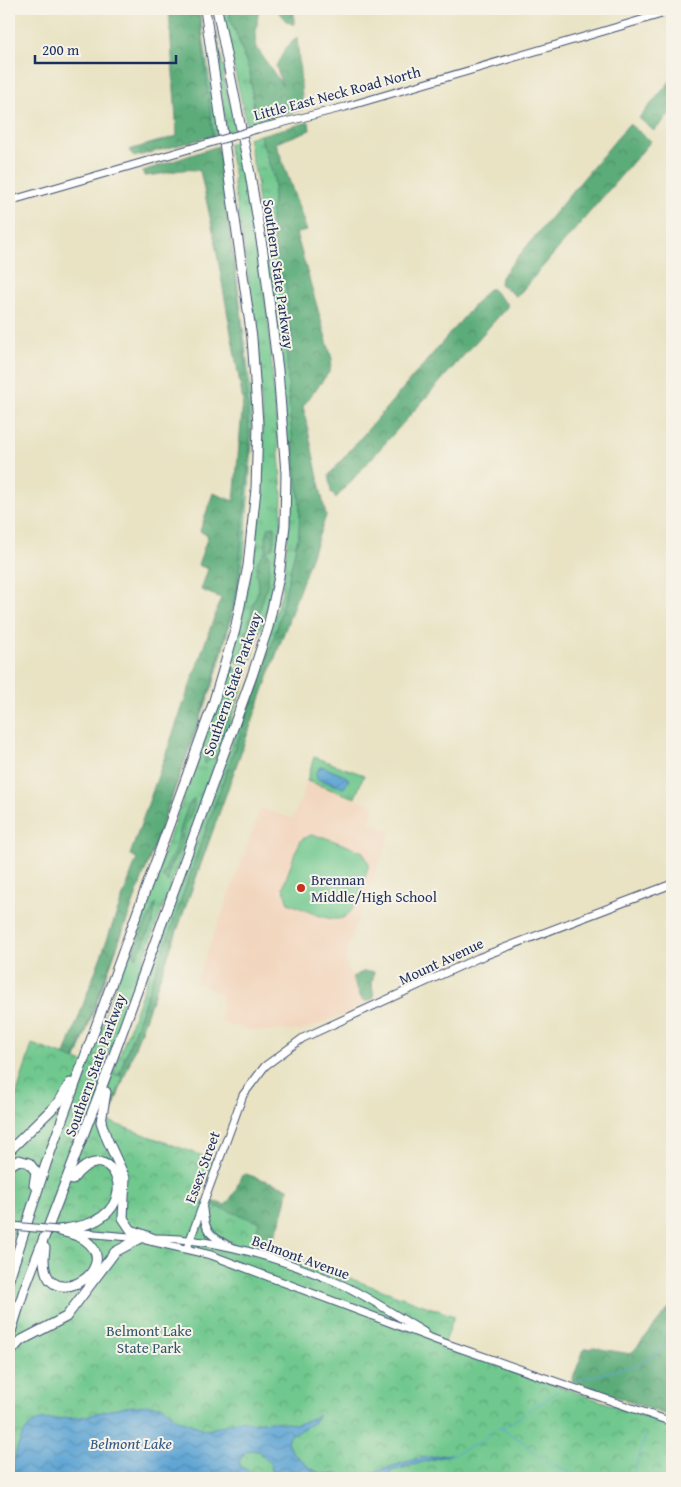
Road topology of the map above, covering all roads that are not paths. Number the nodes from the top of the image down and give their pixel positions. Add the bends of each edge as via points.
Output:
1 (205, 9) edge
2 (217, 9) edge
3 (672, 11) edge
4 (9, 201) edge
5 (672, 884) edge
6 (88, 1051) junction
7 (112, 1060) junction
8 (243, 1096) joint
9 (9, 1151) edge
10 (9, 1166) edge
11 (63, 1193) junction
12 (34, 1200) junction
13 (203, 1206) junction
14 (9, 1225) edge
15 (58, 1230) junction
16 (47, 1233) junction
17 (22, 1238) junction
18 (141, 1238) junction
19 (152, 1238) junction
20 (188, 1245) junction
21 (213, 1245) junction
22 (236, 1249) junction
23 (211, 1255) junction
24 (9, 1263) edge
25 (9, 1279) edge
26 (9, 1338) edge
27 (440, 1341) junction
28 (9, 1358) edge
29 (672, 1422) edge

1 - 6 highway, Southern State Parkway via 254,358 258,444 253,528 241,604 222,680
2 - 7 highway, Southern State Parkway via 253,186 270,297 286,473 284,545 277,590 262,646
3 - 4 street, Little East Neck Road North, bridge
5 - 8 street, Mount Avenue via 478,958 303,1038 266,1066
6 - 9 highway via 62,1099
6 - 12 highway, Southern State Parkway
7 - 11 highway, Southern State Parkway
7 - 19 highway via 101,1110 102,1126 125,1178 124,1221 131,1230
8 - 13 street, Essex Street
10 - 12 highway via 21,1160 33,1166 36,1175
11 - 15 highway via 78,1170 90,1163 109,1166 120,1184 115,1201 101,1218
11 - 16 highway, Southern State Parkway
12 - 17 highway, Southern State Parkway
13 - 20 street, Essex Street
13 - 22 street via 207,1231
14 - 15 street, Belmont Avenue, bridge
15 - 16 highway via 83,1239 94,1253 92,1273 76,1285 59,1284 46,1272 43,1261
15 - 18 street, Belmont Avenue
16 - 26 highway, Southern State Parkway
17 - 24 highway
17 - 25 highway, Southern State Parkway
18 - 19 street, Belmont Avenue
18 - 20 street, Belmont Avenue
18 - 28 highway via 115,1252 66,1317 20,1342
19 - 20 street, Belmont Avenue
20 - 21 street, Belmont Avenue
20 - 23 street, Belmont Avenue
21 - 22 street, Belmont Avenue
21 - 23 street
22 - 27 street, Belmont Avenue via 346,1287
23 - 27 street, Belmont Avenue
27 - 29 street, Belmont Avenue

